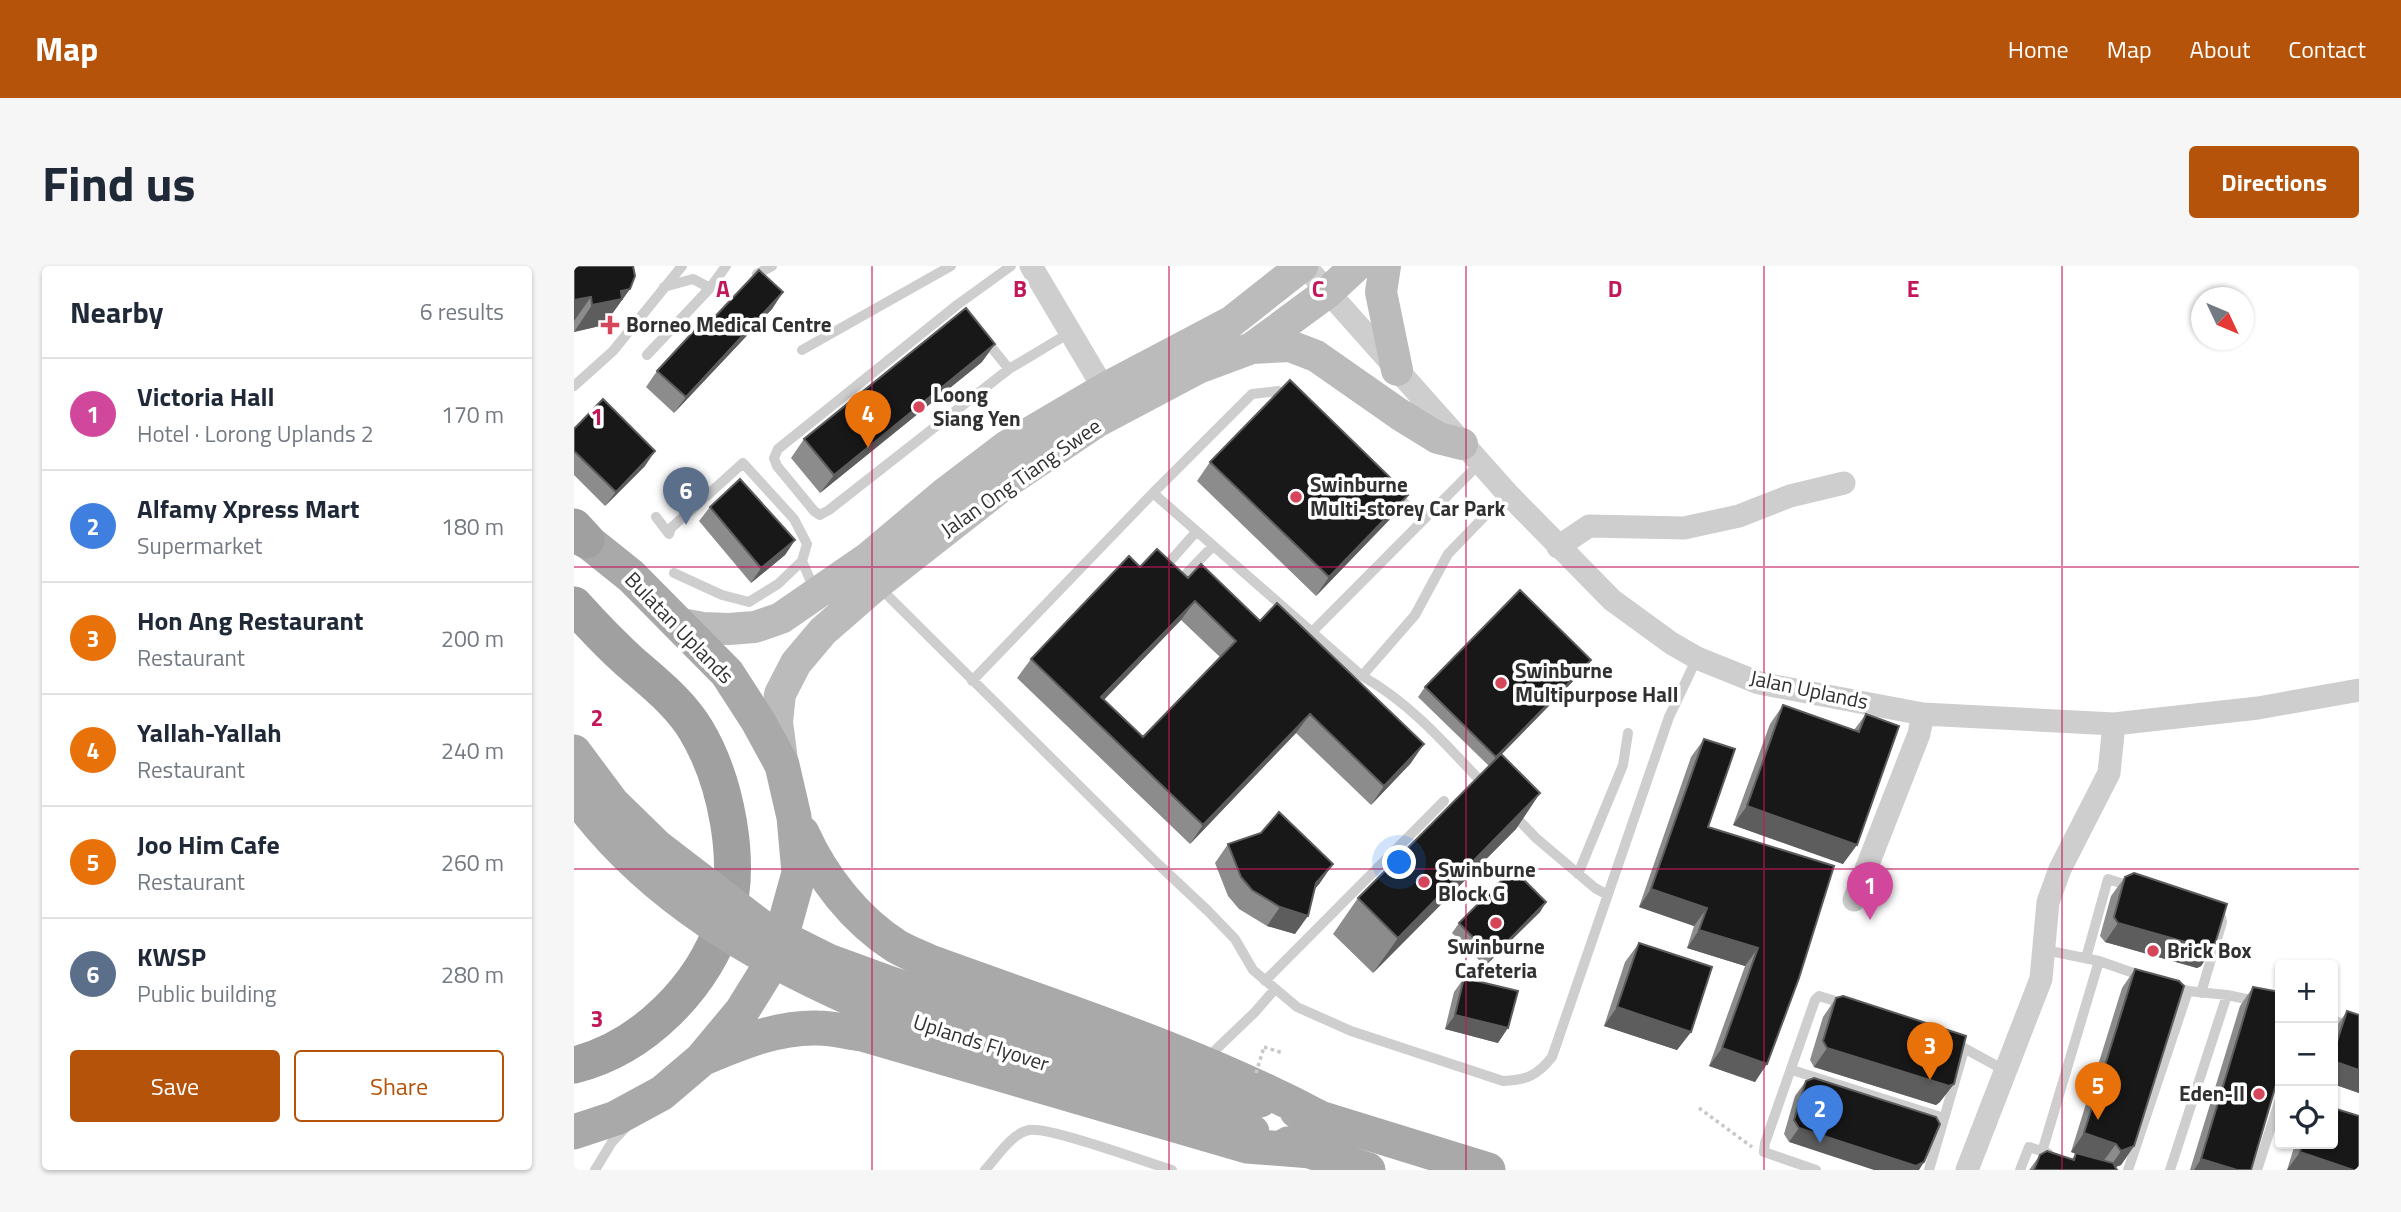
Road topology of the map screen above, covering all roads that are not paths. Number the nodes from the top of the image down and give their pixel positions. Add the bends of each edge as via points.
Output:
1 (682, 266) edge
2 (726, 266) edge
3 (772, 266) edge
4 (951, 266) edge
5 (1011, 266) edge
6 (1031, 266) edge
7 (1304, 266) edge
8 (1356, 266) edge
9 (1385, 266) edge
10 (757, 274) edge
11 (664, 287) junction
12 (710, 288) junction
13 (1328, 292) junction
14 (957, 305) junction
15 (966, 316) edge
16 (974, 326) edge
17 (1071, 332) junction
18 (1252, 348) junction
19 (802, 350) dead end
20 (647, 355) dead end
21 (1009, 369) junction
22 (1397, 370) junction
23 (574, 386) edge
24 (1104, 389) junction
25 (1296, 399) edge
26 (1471, 454) junction
27 (1384, 483) edge
28 (1844, 483) dead end
29 (1153, 493) junction
30 (1507, 494) junction
31 (809, 505) junction
32 (656, 517) dead end
33 (794, 519) junction
34 (1422, 520) junction
35 (1196, 533) junction
36 (578, 534) edge
37 (1213, 546) junction
38 (1558, 547) junction
39 (1172, 559) edge
40 (802, 561) junction
41 (674, 573) dead end
42 (1187, 573) edge
43 (877, 584) junction
44 (817, 595) junction
45 (574, 605) edge
46 (676, 623) junction
47 (1311, 633) junction
48 (1697, 658) junction
49 (1362, 676) junction
50 (972, 681) junction
51 (2359, 690) edge
52 (1923, 714) junction
53 (2114, 724) junction
54 (1628, 733) dead end
55 (574, 752) edge
56 (782, 765) junction
57 (574, 793) edge
58 (1444, 801) dead end
59 (794, 817) junction
60 (1578, 874) junction
61 (2148, 892) edge
62 (1606, 894) junction
63 (1854, 900) dead end
64 (2201, 909) edge
65 (2045, 950) junction
66 (2085, 958) junction
67 (2099, 961) junction
68 (1265, 981) junction
69 (1275, 989) junction
70 (2188, 991) junction
71 (2202, 993) junction
72 (2227, 995) junction
73 (2275, 1005) edge
74 (1854, 1007) edge
75 (2338, 1022) edge
76 (2359, 1030) edge
77 (1938, 1037) edge
78 (1964, 1050) junction
79 (702, 1059) junction
80 (1203, 1062) junction
81 (580, 1064) edge
82 (1792, 1070) junction
83 (2006, 1071) junction
84 (662, 1093) junction
85 (2275, 1115) edge
86 (1256, 1116) junction
87 (1320, 1118) junction
88 (1944, 1118) junction
89 (574, 1132) edge
90 (1311, 1151) junction
91 (2042, 1152) junction
92 (2054, 1155) edge
93 (595, 1170) edge
94 (985, 1170) edge
95 (1172, 1170) edge
96 (1368, 1170) edge
97 (1488, 1170) edge
98 (1816, 1170) edge
99 (1929, 1170) edge
100 (1967, 1170) edge
101 (2020, 1170) edge
102 (2128, 1170) edge
103 (2170, 1170) edge
104 (2257, 1170) edge

1 - 11 lane
2 - 12 lane
3 - 10 lane
4 - 19 lane
5 - 14 lane
6 - 17 street
7 - 13 street, Jalan Uplands
7 - 24 main road, Jalan Ong Tiang Swee via 1231,322
8 - 13 main road, Jalan Ong Tiang Swee
9 - 22 main road via 1381,292
11 - 12 lane via 694,279
11 - 23 lane via 613,351
12 - 20 lane
13 - 18 main road, Jalan Ong Tiang Swee
13 - 22 street, Jalan Uplands
14 - 15 lane
14 - 31 lane via 778,449 777,466
16 - 21 lane
17 - 21 lane
17 - 24 street
18 - 26 main road via 1290,346 1316,356 1399,414
18 - 43 main road, Jalan Ong Tiang Swee via 1198,368 1098,421 1007,482
21 - 31 lane via 829,510 820,515
22 - 26 street, Jalan Uplands
24 - 44 main road, Jalan Ong Tiang Swee via 1007,446
25 - 29 lane via 1278,391 1252,394
26 - 30 street, Jalan Uplands
26 - 34 lane
27 - 34 lane
28 - 38 street via 1684,528 1589,526
29 - 35 lane
29 - 50 lane
30 - 38 street, Jalan Uplands
30 - 49 lane via 1448,554 1415,615
31 - 33 lane
32 - 33 lane via 669,534 743,463
33 - 40 lane via 807,544
34 - 47 lane
35 - 37 lane
35 - 39 lane
36 - 46 main road, Bulatan Uplands via 631,576
37 - 42 lane
37 - 47 lane
38 - 48 street, Jalan Uplands via 1612,600
40 - 41 lane via 778,584 749,602
40 - 44 lane
43 - 50 lane
43 - 56 main road, Jalan Ong Tiang Swee via 823,631 790,673 780,694 777,722
44 - 46 main road, Jalan Ong Tiang Swee via 781,618 755,627 703,628
45 - 81 highway via 667,695 695,729 715,767 731,836 733,870 725,919 692,984 619,1048
46 - 56 main road, Bulatan Uplands via 727,673
47 - 49 lane
48 - 52 street, Jalan Uplands via 1759,683
48 - 62 lane via 1669,717
49 - 60 lane via 1413,711 1536,838
50 - 68 lane via 1208,911
51 - 53 street, Jalan Uplands via 2258,708
52 - 53 street, Jalan Uplands
52 - 63 street
53 - 65 street via 2109,773 2048,902
54 - 60 lane via 1619,774
55 - 86 main road, Uplands Flyover, bridge via 612,803 657,848 764,929 891,984
56 - 59 main road, Bulatan Uplands
57 - 86 main road, Uplands Flyover, bridge via 630,859 683,905 748,948 820,985 875,1009
58 - 68 lane
59 - 79 main road, Bulatan Uplands via 799,873 776,957 742,1011
59 - 80 main road via 815,862 837,893 895,945
60 - 62 lane
61 - 66 lane via 2108,879
62 - 69 lane via 1552,1057 1537,1073 1520,1081 1503,1081 1351,1031 1312,1016
64 - 71 lane via 2221,917 2222,922
65 - 66 lane
65 - 83 street via 2041,979
66 - 67 lane
67 - 70 lane
67 - 91 lane
68 - 69 lane
69 - 80 lane
70 - 71 lane
70 - 102 lane
71 - 72 lane
72 - 73 lane
72 - 103 lane
74 - 82 lane via 1819,996 1815,1000
75 - 76 lane
77 - 78 lane via 1962,1045
78 - 83 lane
78 - 88 lane
79 - 84 main road, Bulatan Uplands
79 - 90 main road via 783,1030 818,1028 862,1034 1247,1146
80 - 87 main road
82 - 88 lane
82 - 98 lane via 1764,1152
83 - 100 street
84 - 89 main road, Bulatan Uplands via 616,1118
84 - 93 lane via 612,1142
85 - 104 lane
86 - 87 main road
86 - 90 main road
87 - 97 main road
88 - 99 lane
90 - 96 main road
91 - 92 lane
91 - 101 lane via 2029,1147
94 - 95 lane via 1016,1136 1029,1130

